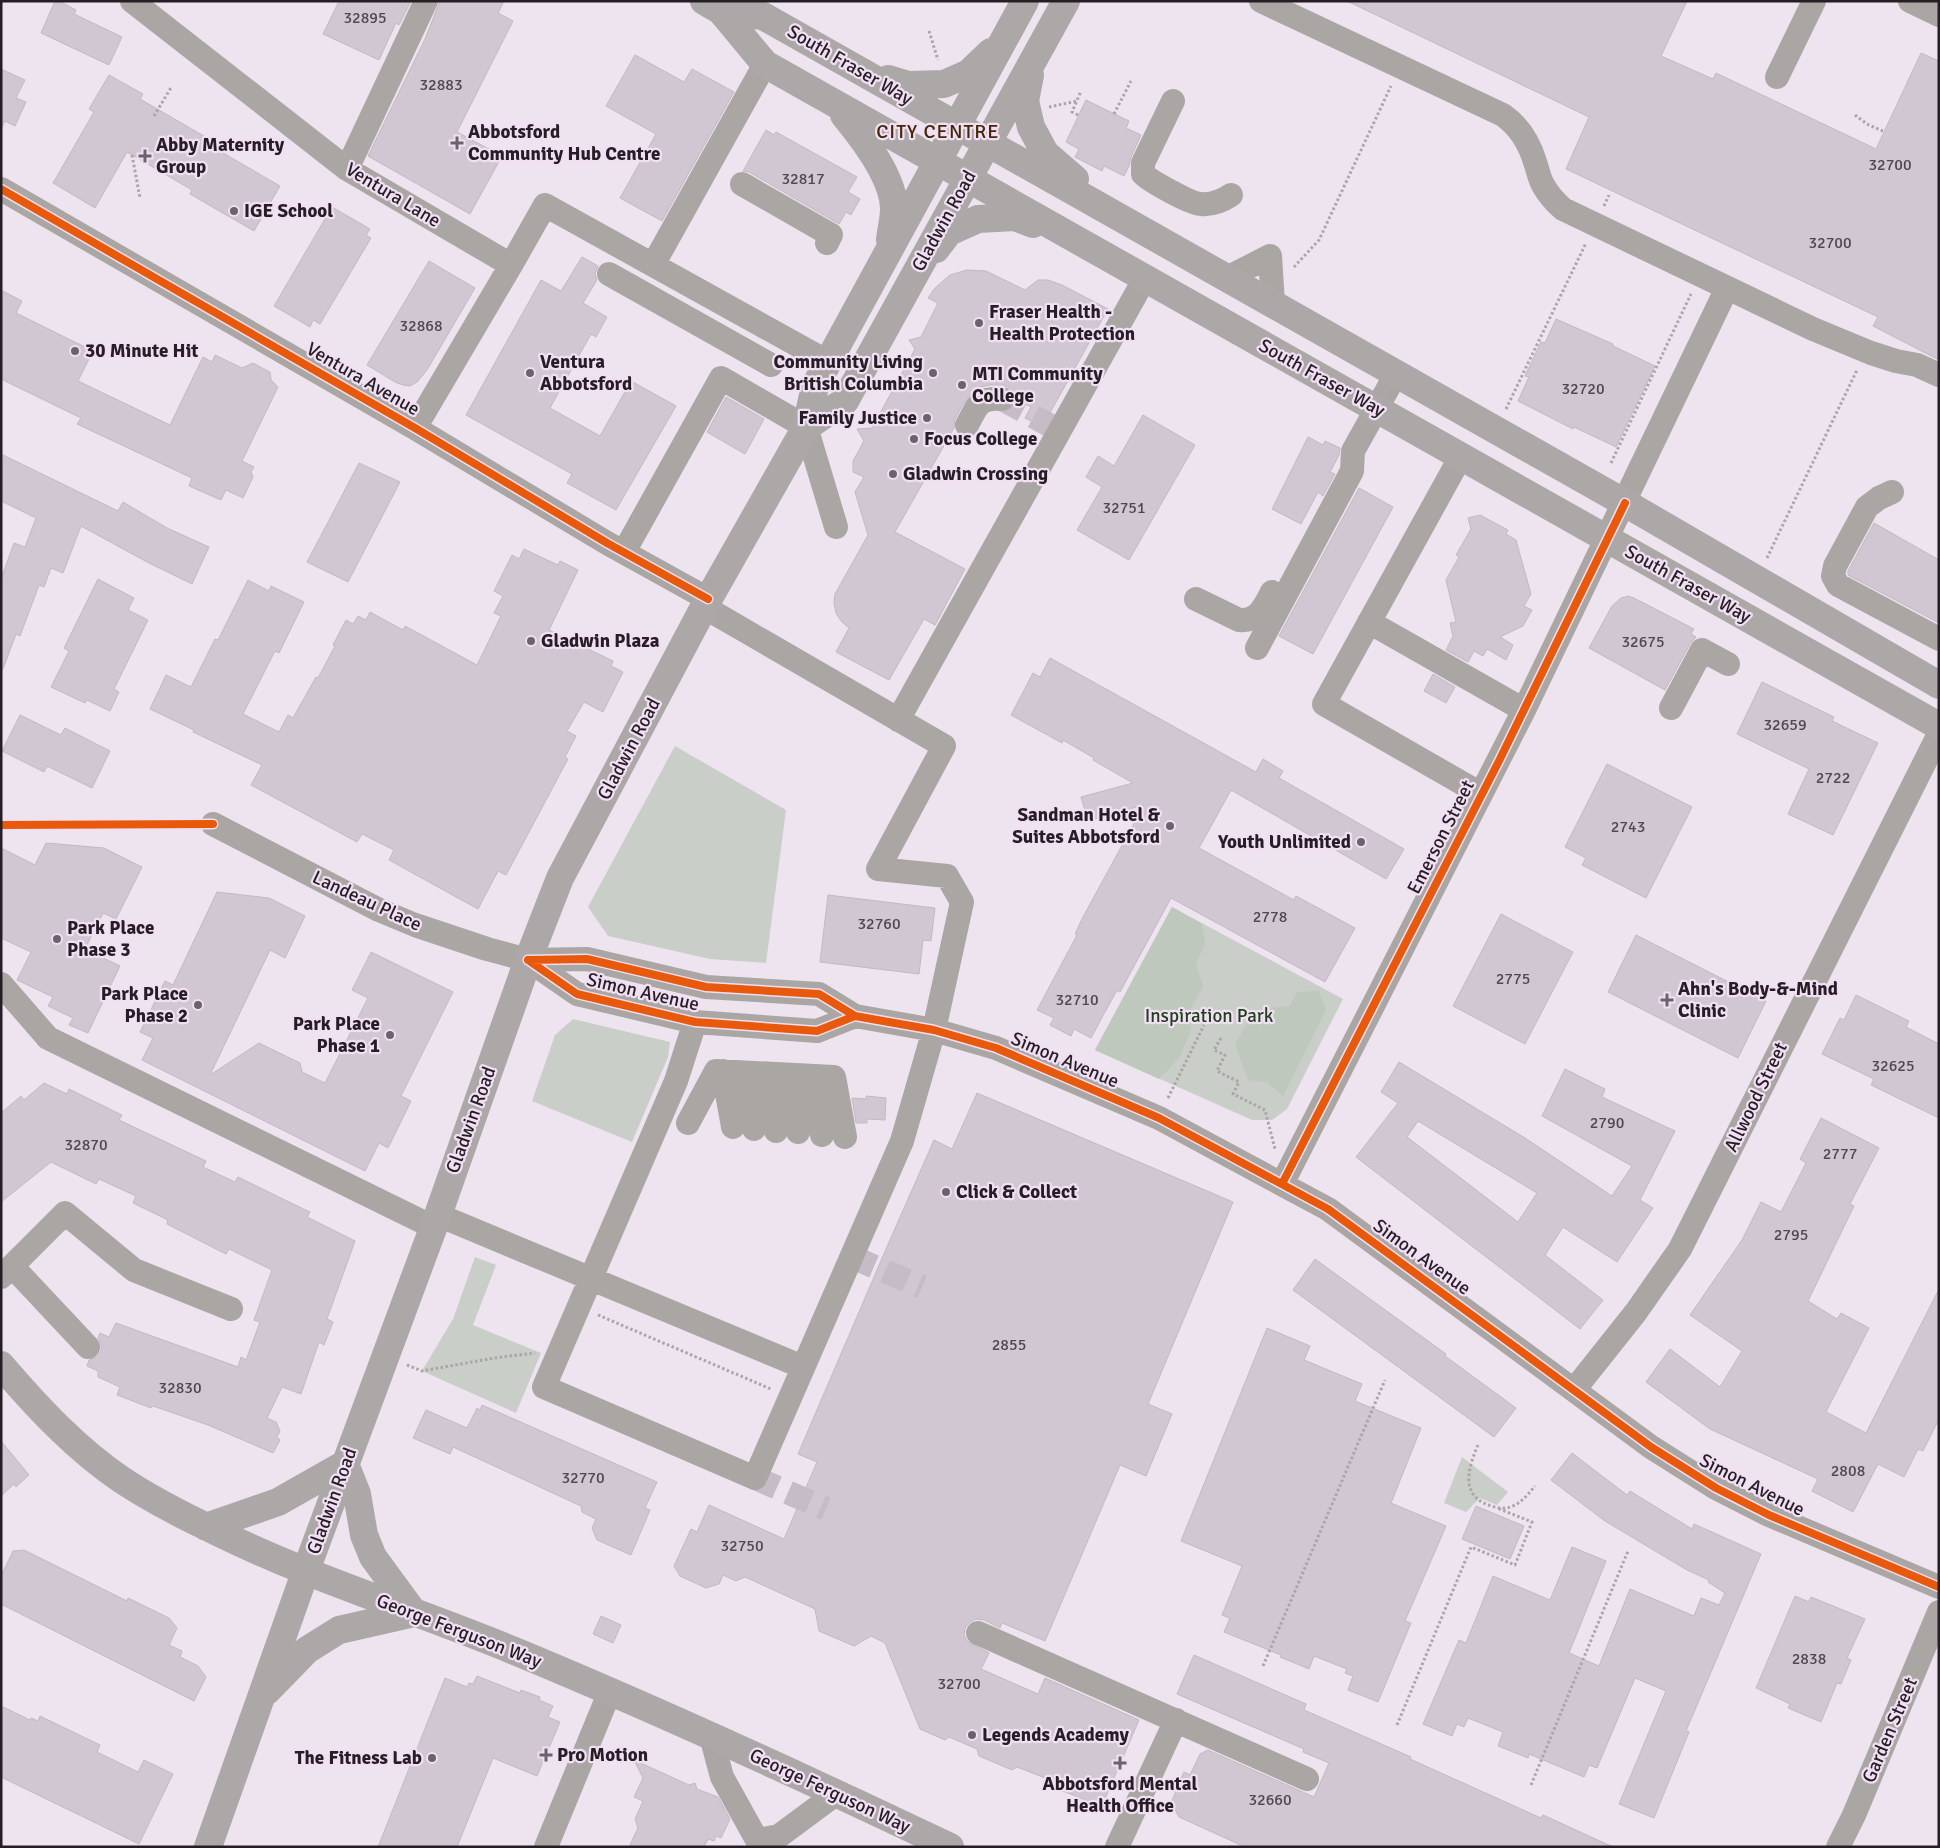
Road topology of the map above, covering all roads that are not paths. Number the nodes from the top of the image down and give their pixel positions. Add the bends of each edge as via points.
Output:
1 (132, 1) edge
2 (426, 1) edge
3 (1025, 1) edge
4 (1066, 1) edge
5 (1261, 1) edge
6 (1814, 1) edge
7 (1910, 1) edge
8 (712, 6) edge
9 (1939, 15) edge
10 (1004, 39) junction
11 (1034, 60) junction
12 (765, 64) junction
13 (854, 67) junction
14 (1777, 78) dead end
15 (1173, 101) dead end
16 (836, 104) junction
17 (957, 125) junction
18 (988, 143) junction
19 (937, 161) junction
20 (347, 169) junction
21 (968, 178) junction
22 (742, 184) dead end
23 (1, 189) edge
24 (1231, 195) dead end
25 (1115, 215) junction
26 (1081, 242) junction
27 (827, 243) dead end
28 (888, 253) junction
29 (511, 266) junction
30 (661, 269) junction
31 (609, 274) dead end
32 (1145, 278) junction
33 (1227, 278) junction
34 (912, 280) junction
35 (1727, 288) junction
36 (654, 300) junction
37 (1273, 304) junction
38 (828, 362) junction
39 (771, 365) dead end
40 (1396, 374) junction
41 (1939, 375) edge
42 (1002, 400) tunnel mouth
43 (1376, 409) junction
44 (967, 425) dead end
45 (806, 427) junction
46 (416, 428) junction
47 (1353, 451) junction
48 (1460, 456) junction
49 (1892, 492) dead end
50 (1625, 503) junction
51 (836, 527) dead end
52 (1608, 539) junction
53 (624, 552) junction
54 (1196, 599) dead end
55 (706, 603) junction
56 (1369, 622) junction
57 (1939, 639) edge
58 (1257, 648) dead end
59 (1939, 660) edge
60 (1728, 664) dead end
61 (1911, 669) junction
62 (1939, 685) edge
63 (1670, 708) dead end
64 (1524, 710) junction
65 (898, 720) junction
66 (1939, 726) edge
67 (1939, 734) edge
68 (1481, 794) junction
69 (213, 824) dead end
70 (528, 960) junction
71 (1, 984) edge
72 (855, 1016) junction
73 (695, 1022) junction
74 (934, 1030) junction
75 (755, 1073) junction
76 (811, 1076) junction
77 (688, 1123) dead end
78 (822, 1135) dead end
79 (845, 1137) dead end
80 (1282, 1184) junction
81 (435, 1221) junction
82 (7, 1272) edge
83 (591, 1279) junction
84 (232, 1309) dead end
85 (88, 1347) dead end
86 (1, 1365) edge
87 (803, 1367) junction
88 (1574, 1390) junction
89 (345, 1464) junction
90 (206, 1527) junction
91 (305, 1573) junction
92 (1939, 1587) edge
93 (1939, 1612) edge
94 (414, 1613) junction
95 (978, 1633) dead end
96 (610, 1691) junction
97 (261, 1697) junction
98 (1176, 1720) junction
99 (711, 1736) junction
100 (1307, 1779) dead end
101 (837, 1793) junction
102 (755, 1843) edge
103 (208, 1847) edge
104 (546, 1847) edge
105 (950, 1847) edge
106 (1118, 1847) edge
107 (1838, 1847) edge

1 - 20 street, Ventura Lane
2 - 20 street
3 - 10 main road, Gladwin Road
4 - 11 main road, Gladwin Road
5 - 35 street via 1503,115 1522,132 1542,183 1563,209
6 - 14 street
7 - 9 street
8 - 12 main road, South Fraser Way
8 - 13 main road, South Fraser Way via 763,16
10 - 13 main road via 969,73 944,84 908,85
10 - 17 main road, Gladwin Road
11 - 18 main road, Gladwin Road
11 - 25 main road via 1025,101 1031,127 1045,153
12 - 16 main road, South Fraser Way
12 - 30 street
13 - 17 main road, South Fraser Way
15 - 24 street via 1143,162 1143,174 1200,204 1222,201
16 - 19 main road, South Fraser Way
16 - 28 main road via 863,138 887,178 894,208
17 - 18 main road, South Fraser Way
17 - 19 main road, Gladwin Road
18 - 21 main road, Gladwin Road
18 - 25 main road, South Fraser Way
19 - 21 main road, South Fraser Way
19 - 28 main road, Gladwin Road
20 - 29 street, Ventura Lane
21 - 26 main road, South Fraser Way
21 - 34 main road, Gladwin Road
22 - 27 street via 832,235
23 - 46 street, Ventura Avenue
25 - 33 main road, South Fraser Way
26 - 32 main road, South Fraser Way
26 - 34 main road via 1014,217 978,219 949,232
28 - 38 main road, Gladwin Road
29 - 30 street via 545,205
29 - 46 street
30 - 36 street
30 - 38 street
31 - 36 street
32 - 43 main road, South Fraser Way
32 - 65 street
33 - 37 main road, South Fraser Way
33 - 37 street via 1270,256
34 - 45 main road, Gladwin Road via 845,401
35 - 41 street via 1871,353 1917,365
35 - 50 street, Emerson Street
36 - 39 street
37 - 40 main road, South Fraser Way
38 - 45 main road, Gladwin Road via 815,386
40 - 43 street
40 - 50 main road, South Fraser Way
42 - 44 street via 988,398 978,405
43 - 47 street
43 - 48 main road, South Fraser Way
45 - 51 street
45 - 53 street via 722,378
45 - 55 main road, Gladwin Road
46 - 53 street, Ventura Avenue
47 - 54 street via 1334,475 1258,615 1239,620
47 - 58 street via 1352,471
48 - 52 main road, South Fraser Way
48 - 56 street
49 - 57 street via 1867,507 1832,576 1838,585
50 - 52 street, Emerson Street
50 - 61 main road, South Fraser Way
52 - 64 street, Emerson Street
52 - 66 main road, South Fraser Way
53 - 55 street, Ventura Avenue
55 - 65 street, Ventura Avenue
55 - 70 main road, Gladwin Road via 560,878
56 - 64 street
56 - 68 street via 1324,704
59 - 61 main road
60 - 63 street via 1702,650
61 - 62 main road, South Fraser Way
64 - 68 street, Emerson Street
65 - 74 street, Ventura Avenue via 944,746 878,869 947,876 962,902
67 - 88 street, Allwood Street via 1680,1249 1636,1312
68 - 80 street, Emerson Street
69 - 70 street, Landeau Place via 379,910 415,925
70 - 72 street, Simon Avenue via 587,959 706,987 819,994
70 - 73 street, Simon Avenue via 577,994
70 - 81 main road, Gladwin Road
71 - 81 street via 48,1038
72 - 73 street, Simon Avenue via 817,1031
72 - 74 street, Simon Avenue
73 - 83 street via 676,1081
74 - 80 street, Simon Avenue via 996,1048 1159,1118
74 - 87 street via 902,1141
75 - 75 street via 765,1130
75 - 76 street
75 - 77 street via 716,1071
76 - 78 street
76 - 79 street via 834,1077
80 - 88 street, Simon Avenue via 1328,1209
81 - 83 street
81 - 89 main road, Gladwin Road
82 - 84 street via 65,1213 134,1270
82 - 85 street
83 - 87 street
83 - 87 street via 544,1387 755,1478
86 - 90 main road, George Ferguson Way via 41,1410 121,1480
88 - 92 street, Simon Avenue via 1651,1447 1716,1488 1769,1515
89 - 90 main road via 278,1502
89 - 91 main road, Gladwin Road
89 - 94 main road via 357,1494 364,1535 373,1557
90 - 91 main road, George Ferguson Way
91 - 94 main road, George Ferguson Way
91 - 97 main road, Gladwin Road
93 - 107 street, Garden Street
94 - 96 main road, George Ferguson Way
94 - 97 main road via 338,1630 307,1650
95 - 98 street
96 - 99 main road, George Ferguson Way
96 - 104 street
97 - 103 main road, Gladwin Road
98 - 100 street
98 - 106 street
99 - 101 main road, George Ferguson Way
99 - 102 street via 722,1777
101 - 102 street via 780,1836
101 - 105 main road, George Ferguson Way

